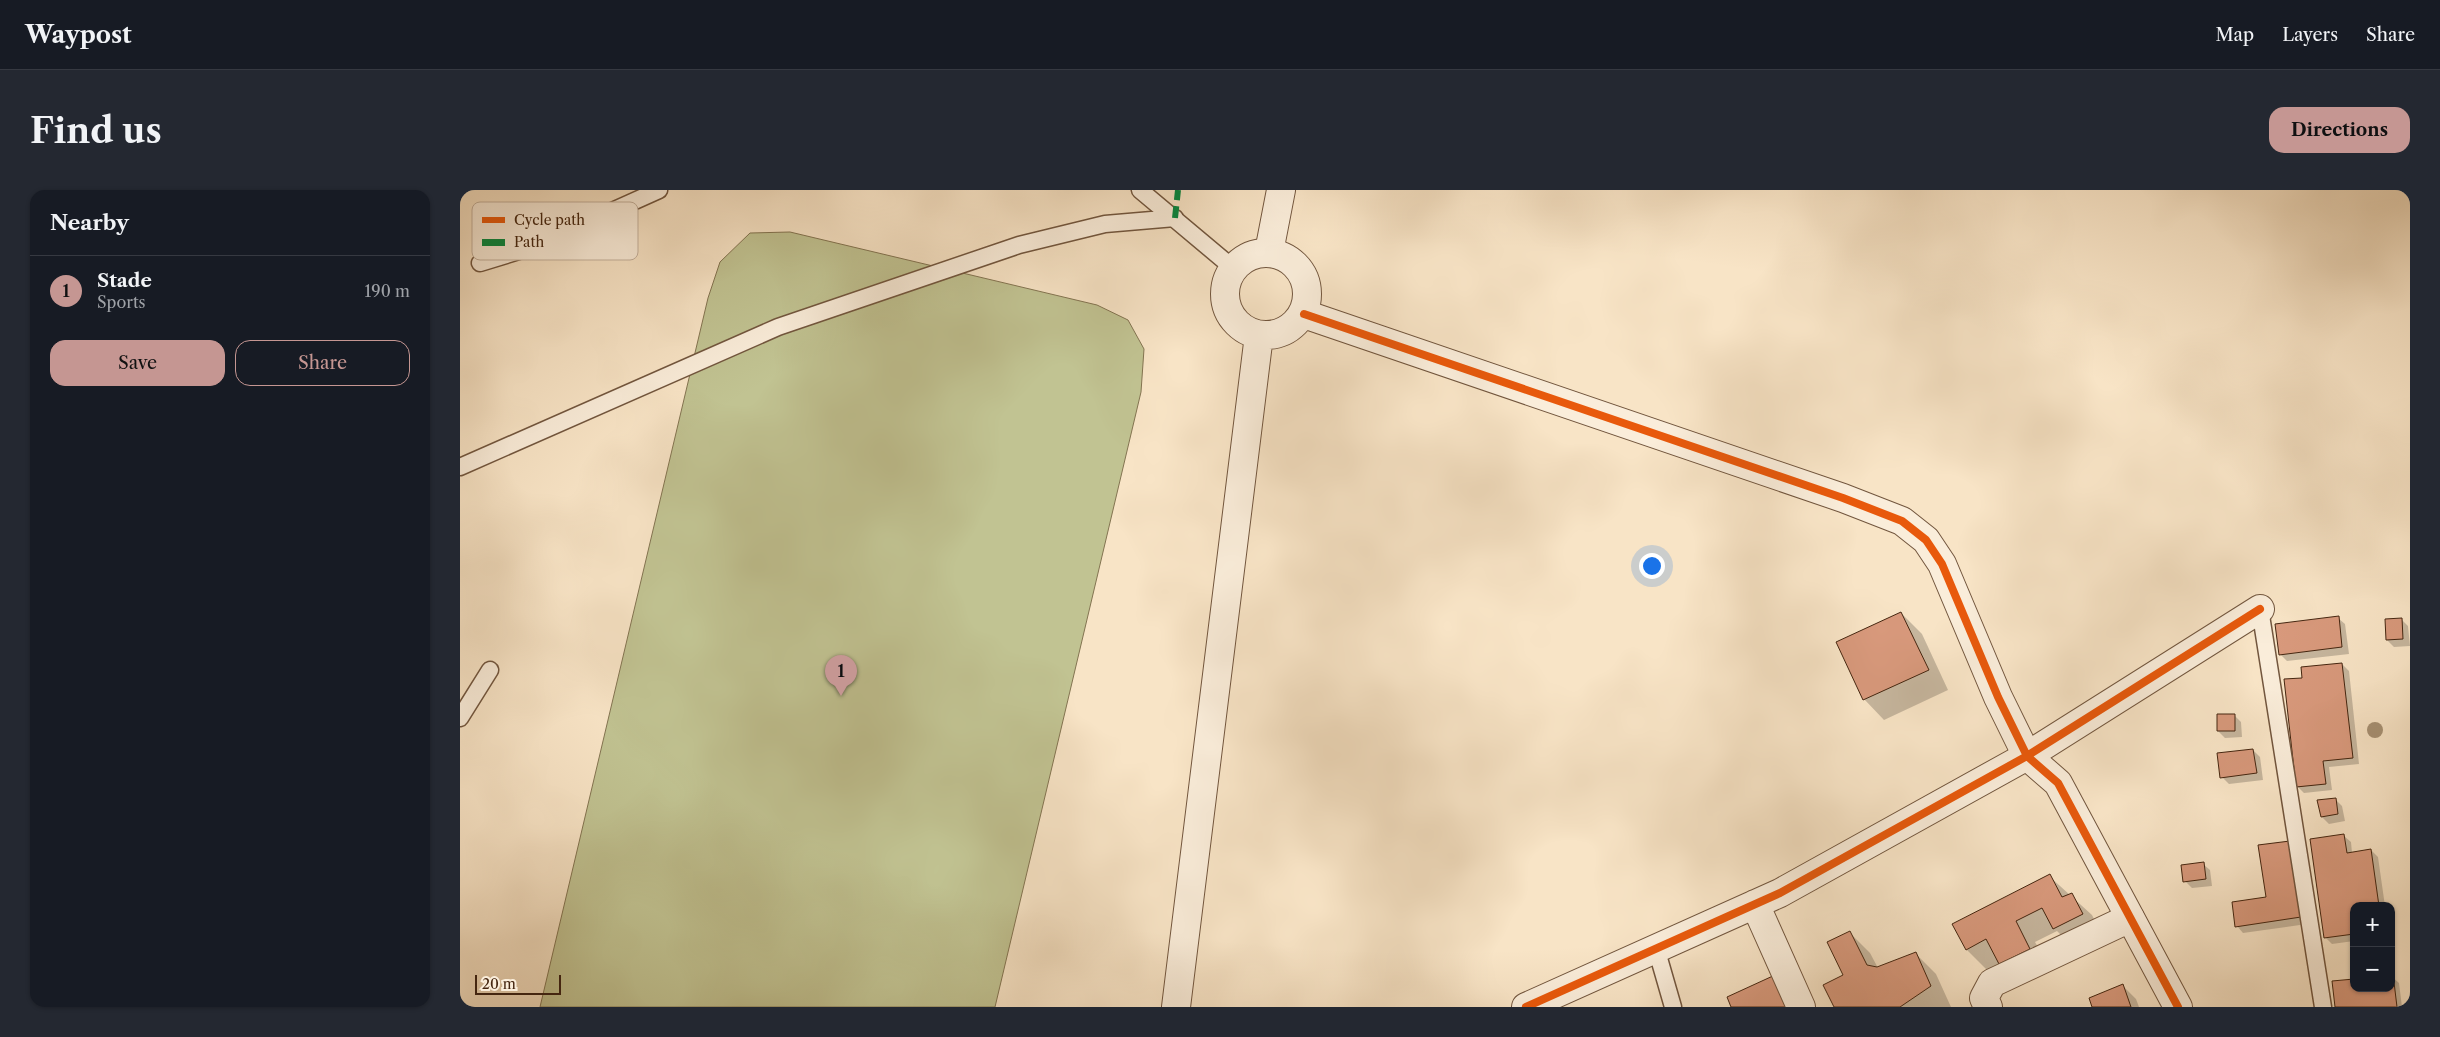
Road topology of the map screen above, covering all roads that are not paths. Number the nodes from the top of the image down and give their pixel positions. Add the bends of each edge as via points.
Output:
1 (659, 190) edge
2 (1140, 190) edge
3 (1281, 190) edge
4 (632, 202) edge
5 (1175, 218) junction
6 (1269, 252) junction
7 (490, 260) edge
8 (480, 263) dead end
9 (1233, 268) junction
10 (1304, 314) junction
11 (1259, 335) junction
12 (460, 467) edge
13 (2260, 608) joint
14 (490, 670) dead end
15 (460, 718) edge
16 (2027, 756) junction
17 (1755, 904) junction
18 (2130, 918) junction
19 (1656, 948) junction
20 (1176, 1007) edge
21 (1526, 1007) edge
22 (1673, 1007) edge
23 (1801, 1007) edge
24 (1988, 1007) edge
25 (2178, 1007) edge
26 (2323, 1007) edge

1 - 4 lane
2 - 5 lane via 1152,203
3 - 6 street
5 - 9 lane
5 - 12 lane via 1105,224 1045,238 778,327
6 - 9 street via 1249,256
6 - 10 street via 1294,263 1303,274 1308,287
7 - 8 lane
9 - 11 street via 1226,281 1227,309 1234,321
10 - 11 street via 1285,332
10 - 16 street via 1902,521 1926,540 1942,564
11 - 20 street
13 - 16 street
13 - 26 lane
14 - 15 lane
16 - 17 street
16 - 18 street via 2058,783
17 - 19 street
17 - 23 street
18 - 24 street via 1992,983 1984,998
18 - 25 street
19 - 21 street
19 - 22 lane

